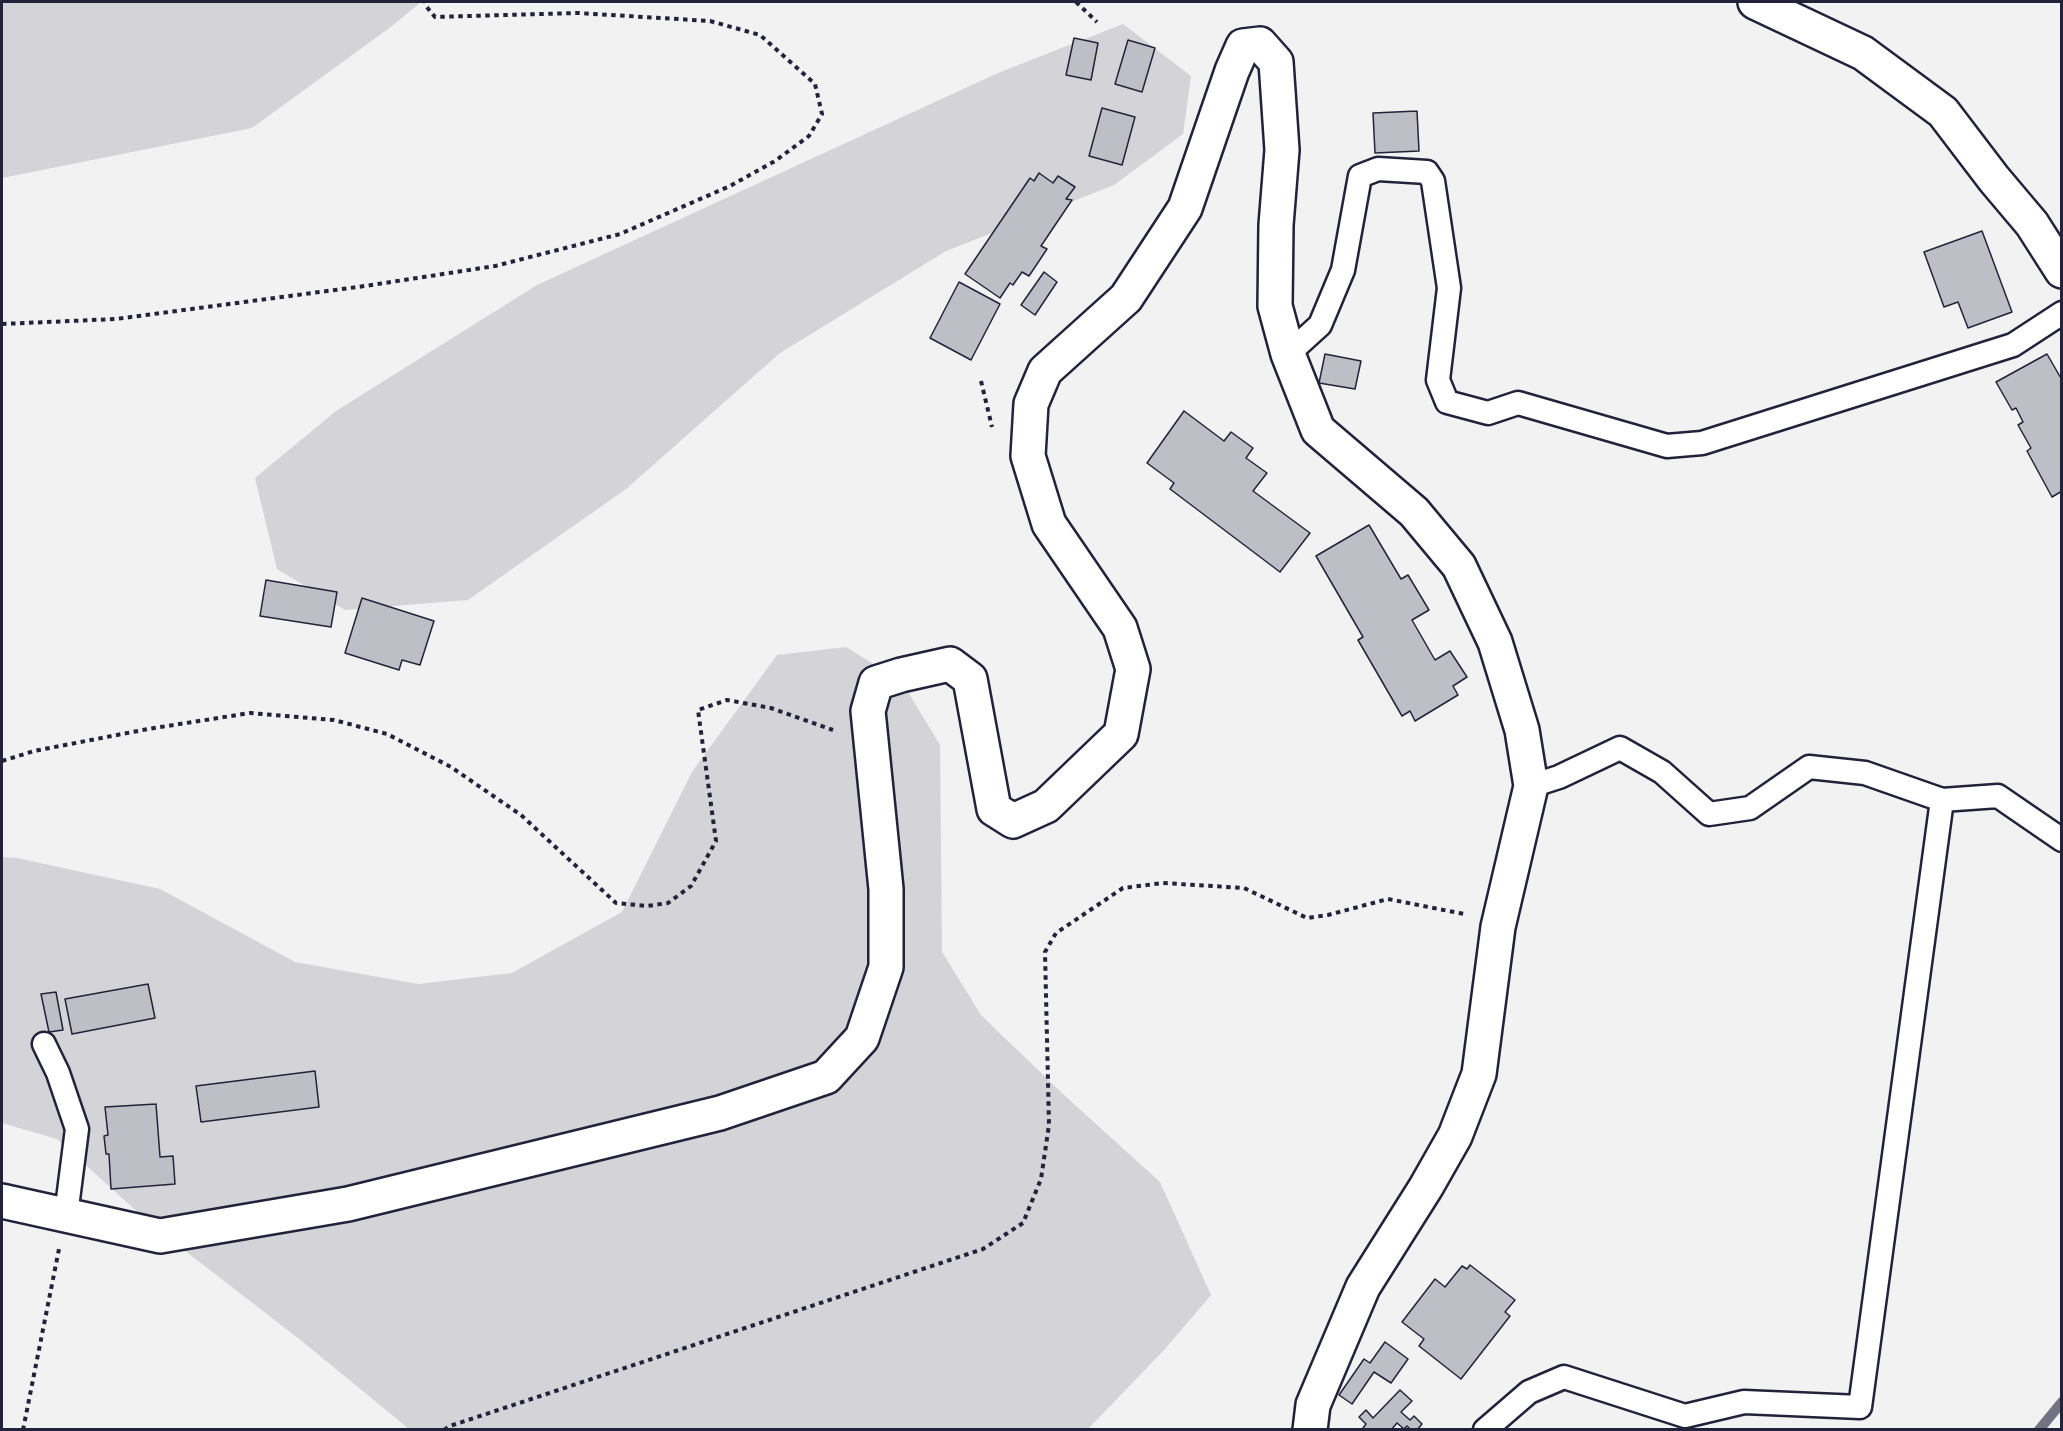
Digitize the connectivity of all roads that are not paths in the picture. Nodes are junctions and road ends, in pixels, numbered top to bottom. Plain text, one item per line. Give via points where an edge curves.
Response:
1 (1755, 2) edge
2 (2061, 271) edge
3 (2061, 313) edge
4 (1288, 354) junction
5 (1531, 786) junction
6 (1942, 801) junction
7 (2061, 840) edge
8 (44, 1044) dead end
9 (2, 1201) edge
10 (66, 1215) junction
11 (1310, 1430) edge
12 (1485, 1430) edge

1 - 2 street via 1863,53 1943,112 2032,224
3 - 4 lane via 2013,345 1702,443 1667,446 1518,403 1488,413 1448,402 1437,380 1449,288 1433,182 1427,172 1378,169 1360,176 1343,270 1320,325
4 - 5 street via 1318,430 1414,512 1459,566 1495,642 1521,730
4 - 10 street via 1275,306 1282,150 1276,62 1260,44 1244,46 1232,71 1185,208 1126,298 1045,371 1031,404 1028,456 1049,524 1120,628 1133,669 1121,734 1046,806 1014,821 994,809 970,679 950,664 876,683 868,711 886,889 886,967 862,1038 826,1077 720,1113 348,1204 160,1236
5 - 6 lane via 1620,748 1662,772 1709,814 1750,808 1809,767 1865,773
5 - 11 street via 1499,921 1479,1074 1455,1136 1363,1287 1313,1405
6 - 7 lane via 1998,796
6 - 12 lane via 1860,1407 1744,1402 1685,1416 1564,1377 1529,1392
8 - 10 lane via 77,1130
9 - 10 street

